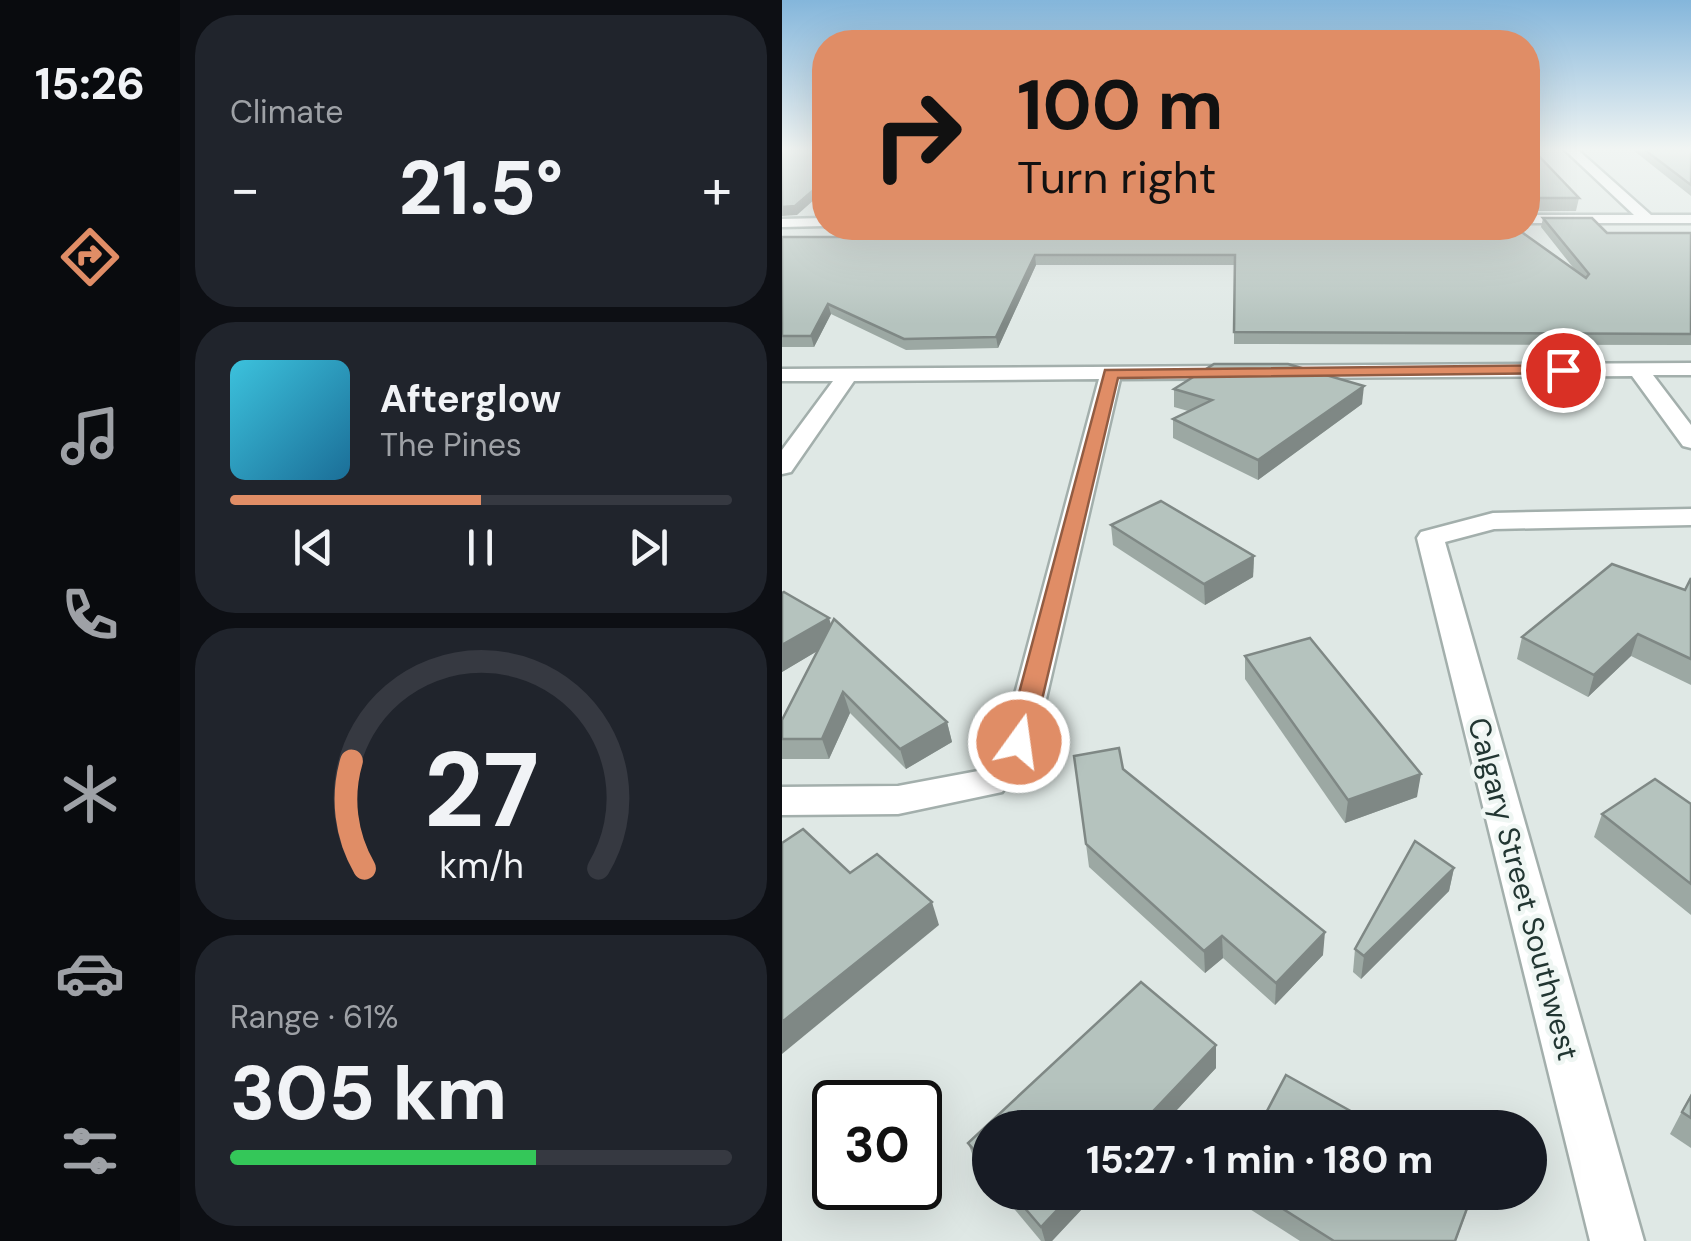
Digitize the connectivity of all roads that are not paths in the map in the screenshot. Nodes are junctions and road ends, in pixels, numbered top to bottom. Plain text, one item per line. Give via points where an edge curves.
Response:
1 (1635, 208) edge
2 (1646, 218) junction
3 (1690, 218) edge
4 (1540, 219) edge
5 (812, 222) edge
6 (782, 223) edge
7 (1638, 369) junction
8 (1690, 369) edge
9 (848, 374) junction
10 (1111, 374) junction
11 (782, 375) edge
12 (1690, 441) edge
13 (782, 467) edge
14 (1690, 517) edge
15 (782, 801) edge
16 (1617, 1241) edge

1 - 2 street
2 - 3 street
2 - 4 street
5 - 6 street
7 - 8 street
7 - 10 street
7 - 12 street
9 - 10 street
9 - 11 street
9 - 13 street
10 - 15 street via 1019,742 989,782 898,800
14 - 16 street, Calgary Street Southwest via 1492,521 1430,538

